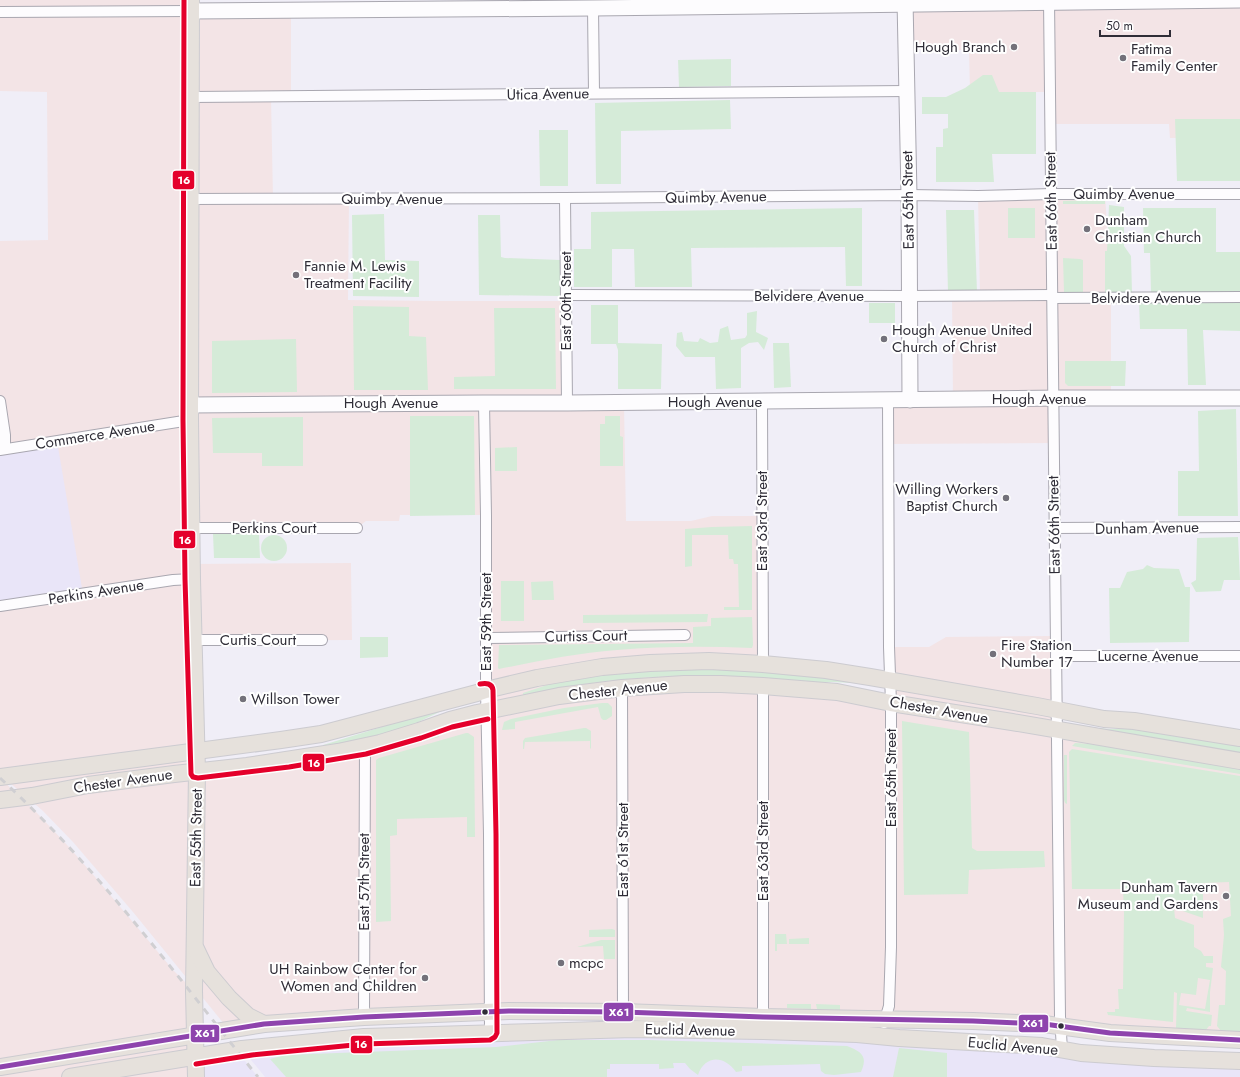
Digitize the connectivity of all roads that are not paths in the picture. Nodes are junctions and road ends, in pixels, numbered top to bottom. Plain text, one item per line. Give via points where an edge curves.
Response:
1 (1240, 0) edge
2 (1049, 1) edge
3 (905, 2) edge
4 (191, 5) edge
5 (593, 8) junction
6 (0, 12) edge
7 (906, 90) junction
8 (594, 94) junction
9 (190, 97) junction
10 (1051, 194) junction
11 (1240, 194) edge
12 (909, 195) junction
13 (565, 198) junction
14 (191, 199) junction
15 (566, 295) junction
16 (909, 296) junction
17 (1052, 296) junction
18 (1240, 297) edge
19 (1240, 398) edge
20 (1054, 399) junction
21 (0, 400) edge
22 (888, 400) junction
23 (910, 400) junction
24 (762, 402) junction
25 (484, 403) junction
26 (567, 403) junction
27 (190, 412) junction
28 (3, 450) edge
29 (1240, 527) edge
30 (191, 528) junction
31 (357, 528) dead end
32 (1054, 528) junction
33 (192, 579) junction
34 (0, 606) edge
35 (685, 635) dead end
36 (487, 638) junction
37 (194, 640) junction
38 (322, 640) dead end
39 (1056, 656) junction
40 (1240, 656) edge
41 (763, 664) junction
42 (890, 680) junction
43 (763, 686) junction
44 (622, 688) junction
45 (486, 690) junction
46 (891, 703) junction
47 (1056, 710) junction
48 (486, 712) junction
49 (1056, 730) junction
50 (1240, 738) edge
51 (365, 747) junction
52 (196, 751) junction
53 (1240, 761) edge
54 (197, 771) junction
55 (0, 777) edge
56 (0, 800) edge
57 (194, 944) junction
58 (490, 1012) junction
59 (623, 1012) junction
60 (364, 1016) junction
61 (763, 1016) junction
62 (886, 1019) junction
63 (264, 1024) junction
64 (1060, 1027) junction
65 (490, 1033) junction
66 (194, 1036) junction
67 (881, 1036) junction
68 (1240, 1040) edge
69 (1062, 1050) junction
70 (195, 1057) junction
71 (1240, 1061) edge
72 (0, 1067) edge
73 (70, 1077) edge
74 (196, 1077) edge

1 - 2 street
2 - 3 street
2 - 10 street, East 66th Street
3 - 5 street
3 - 7 street, East 65th Street
4 - 5 street
4 - 6 street
4 - 9 main road, East 55th Street
5 - 8 street
7 - 8 street, Utica Avenue
7 - 12 street, East 65th Street
8 - 9 street, Utica Avenue
9 - 14 main road, East 55th Street
10 - 11 street, Quimby Avenue
10 - 12 street, Quimby Avenue
10 - 17 street, East 66th Street
12 - 13 street, Quimby Avenue
12 - 16 street, East 65th Street
13 - 14 street, Quimby Avenue
13 - 15 street, East 60th Street
14 - 27 main road, East 55th Street
15 - 16 street, Belvidere Avenue
15 - 26 street, East 60th Street
16 - 17 street, Belvidere Avenue
16 - 23 street, East 65th Street
17 - 18 street, Belvidere Avenue
17 - 20 street, East 66th Street
19 - 20 street, Hough Avenue
20 - 23 street, Hough Avenue
20 - 32 street, East 66th Street
21 - 28 street via 5,436
22 - 23 street, Hough Avenue
22 - 24 street, Hough Avenue
22 - 42 street, East 65th Street
24 - 26 street, Hough Avenue
24 - 41 street, East 63rd Street
25 - 26 street, Hough Avenue
25 - 27 street, Hough Avenue
25 - 36 street, East 59th Street
27 - 28 street, Commerce Avenue
27 - 30 main road, East 55th Street
29 - 32 street, Dunham Avenue
30 - 31 street, Perkins Court
30 - 33 main road, East 55th Street
32 - 39 street, East 66th Street
33 - 34 street, Perkins Avenue
33 - 37 main road, East 55th Street
35 - 36 street, Curtiss Court
36 - 45 street, East 59th Street
37 - 38 street, Curtis Court
37 - 52 main road, East 55th Street
39 - 40 street, Lucerne Avenue
39 - 47 street, East 66th Street
41 - 42 main road, Chester Avenue
41 - 45 main road, Chester Avenue via 708,661 625,664 560,673
42 - 46 street, East 65th Street
42 - 47 main road, Chester Avenue
43 - 44 main road, Chester Avenue via 684,684
43 - 46 main road, Chester Avenue via 837,692
43 - 61 street, East 63rd Street
44 - 48 main road, Chester Avenue via 559,696
44 - 59 street, East 61st Street
45 - 48 street, East 59th Street
45 - 52 main road, Chester Avenue via 321,734
46 - 49 main road, Chester Avenue
46 - 62 street, East 65th Street via 890,955 889,1006
47 - 49 street, East 66th Street
47 - 50 main road, Chester Avenue
48 - 51 main road, Chester Avenue via 450,720
48 - 58 street, East 59th Street
49 - 53 main road, Chester Avenue
49 - 64 street, East 66th Street
51 - 54 main road, Chester Avenue
51 - 60 street, East 57th Street
52 - 54 main road, East 55th Street
52 - 55 main road, Chester Avenue
54 - 56 main road, Chester Avenue via 88,785
54 - 57 main road, East 55th Street
57 - 63 main road via 207,972 229,998 248,1016
57 - 66 main road, East 55th Street
58 - 59 main road, Euclid Avenue
58 - 60 main road, Euclid Avenue
58 - 65 street, East 59th Street
59 - 61 main road, Euclid Avenue
60 - 63 main road, Euclid Avenue
61 - 62 main road, Euclid Avenue
62 - 64 main road, Euclid Avenue via 1044,1024
62 - 67 street, East 65th Street
63 - 66 main road, Euclid Avenue
64 - 68 main road, Euclid Avenue via 1110,1033
64 - 69 street, East 66th Street
65 - 67 main road, Euclid Avenue via 676,1029
65 - 70 main road, Euclid Avenue via 364,1036 247,1048
66 - 70 main road, East 55th Street
66 - 72 main road, Euclid Avenue
67 - 69 main road, Euclid Avenue via 1027,1045
69 - 71 main road, Euclid Avenue via 1154,1058
70 - 73 main road, Euclid Avenue
70 - 74 main road, East 55th Street

